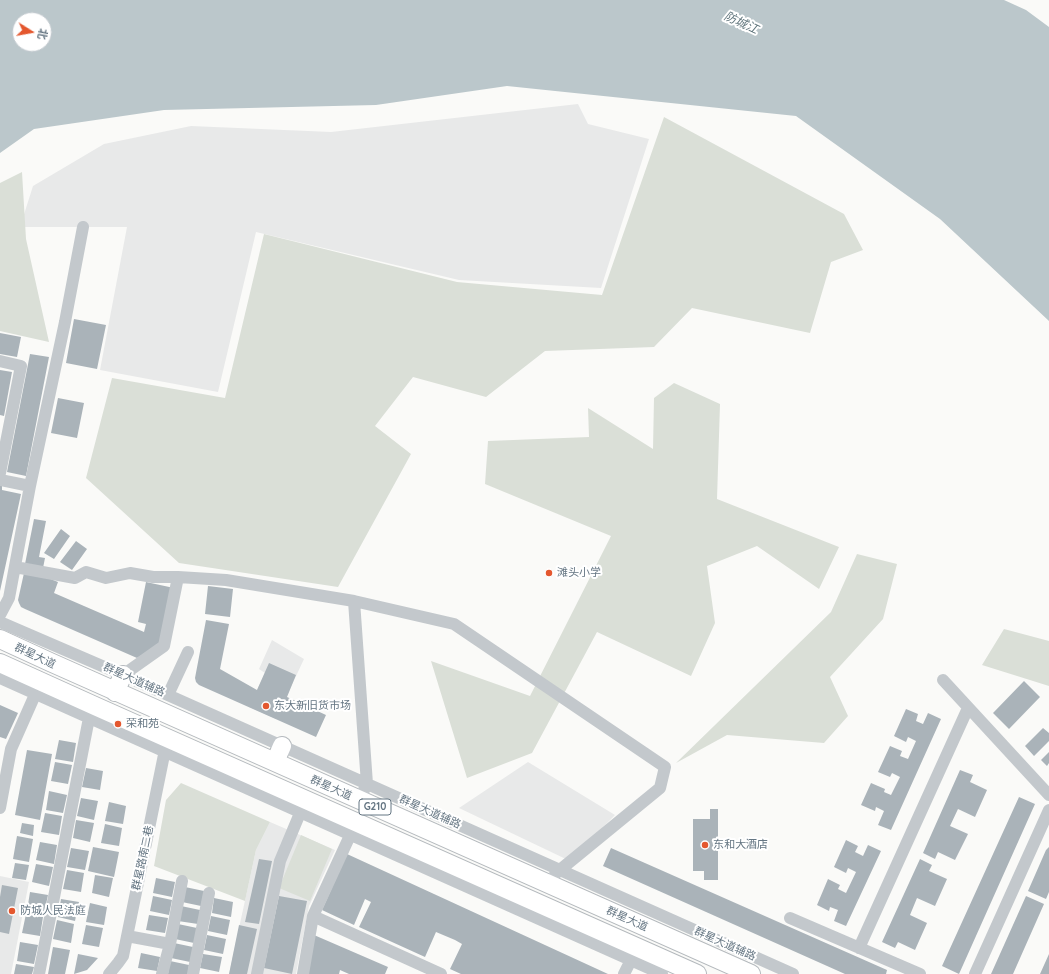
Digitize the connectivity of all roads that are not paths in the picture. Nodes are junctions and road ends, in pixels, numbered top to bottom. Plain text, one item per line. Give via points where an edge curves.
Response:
1 (83, 227) dead end
2 (0, 362) edge
3 (5, 422) edge
4 (0, 473) edge
5 (0, 480) edge
6 (30, 486) junction
7 (15, 567) junction
8 (178, 577) junction
9 (354, 601) junction
10 (0, 615) edge
11 (0, 622) edge
12 (0, 639) edge
13 (188, 652) dead end
14 (50, 662) junction
15 (0, 663) edge
16 (123, 675) junction
17 (0, 678) edge
18 (943, 680) dead end
19 (38, 688) junction
20 (115, 692) junction
21 (168, 695) junction
22 (968, 708) junction
23 (92, 712) junction
24 (166, 745) junction
25 (282, 746) junction
26 (275, 762) junction
27 (367, 784) junction
28 (1048, 791) edge
29 (360, 800) junction
30 (303, 806) junction
31 (0, 808) edge
32 (1049, 810) edge
33 (353, 828) junction
34 (559, 870) junction
35 (182, 881) dead end
36 (545, 882) junction
37 (209, 893) dead end
38 (313, 916) junction
39 (790, 918) dead end
40 (127, 936) junction
41 (170, 944) junction
42 (859, 948) junction
43 (634, 954) junction
44 (901, 970) edge
45 (39, 974) edge
46 (109, 974) edge
47 (162, 974) edge
48 (193, 974) edge
49 (257, 974) edge
50 (303, 974) edge
51 (441, 974) edge
52 (624, 974) edge
53 (662, 974) edge
54 (698, 974) edge
55 (751, 974) edge
56 (793, 974) edge
57 (920, 974) edge
58 (975, 974) edge

1 - 6 street
2 - 3 street via 20,366
3 - 4 street
5 - 6 street
6 - 7 street
7 - 8 street via 75,578 86,572 106,578 130,572
7 - 10 street via 9,598
8 - 9 street via 226,580
8 - 16 street via 164,646
9 - 27 street
9 - 34 street via 454,624 665,767 660,788
11 - 16 street, 群星大道辅路
12 - 14 highway, 群星大道 / G210
13 - 21 street
14 - 19 highway
14 - 20 highway, 群星大道 / G210
15 - 19 highway, 群星大道 / G210
16 - 20 highway
16 - 21 street, 群星大道辅路
17 - 19 street
18 - 22 street
19 - 23 highway, 群星大道 / G210
19 - 31 street via 11,749
20 - 26 highway, 群星大道 / G210
21 - 25 street, 群星大道辅路
22 - 28 street
22 - 42 street
23 - 24 highway, 群星大道 / G210
23 - 45 street
24 - 30 highway, 群星大道 / G210
24 - 40 street, 群星路南二巷
25 - 26 highway
25 - 27 street, 群星大道辅路
26 - 29 highway, 群星大道 / G210
27 - 29 street
27 - 34 street, 群星大道辅路
29 - 36 highway, 群星大道 / G210
30 - 33 highway, 群星大道 / G210
30 - 49 street via 280,861
32 - 58 street
33 - 38 street
33 - 43 highway, 群星大道 / G210
34 - 36 street
34 - 56 street, 群星大道辅路
35 - 41 street
36 - 55 highway, 群星大道 / G210
37 - 48 street
38 - 50 street
38 - 51 street
39 - 42 street
40 - 41 street
40 - 46 street, 群星路南二巷 via 123,956
41 - 47 street
42 - 44 street
43 - 52 street
43 - 53 street
43 - 54 highway, 群星大道 / G210
44 - 57 street

